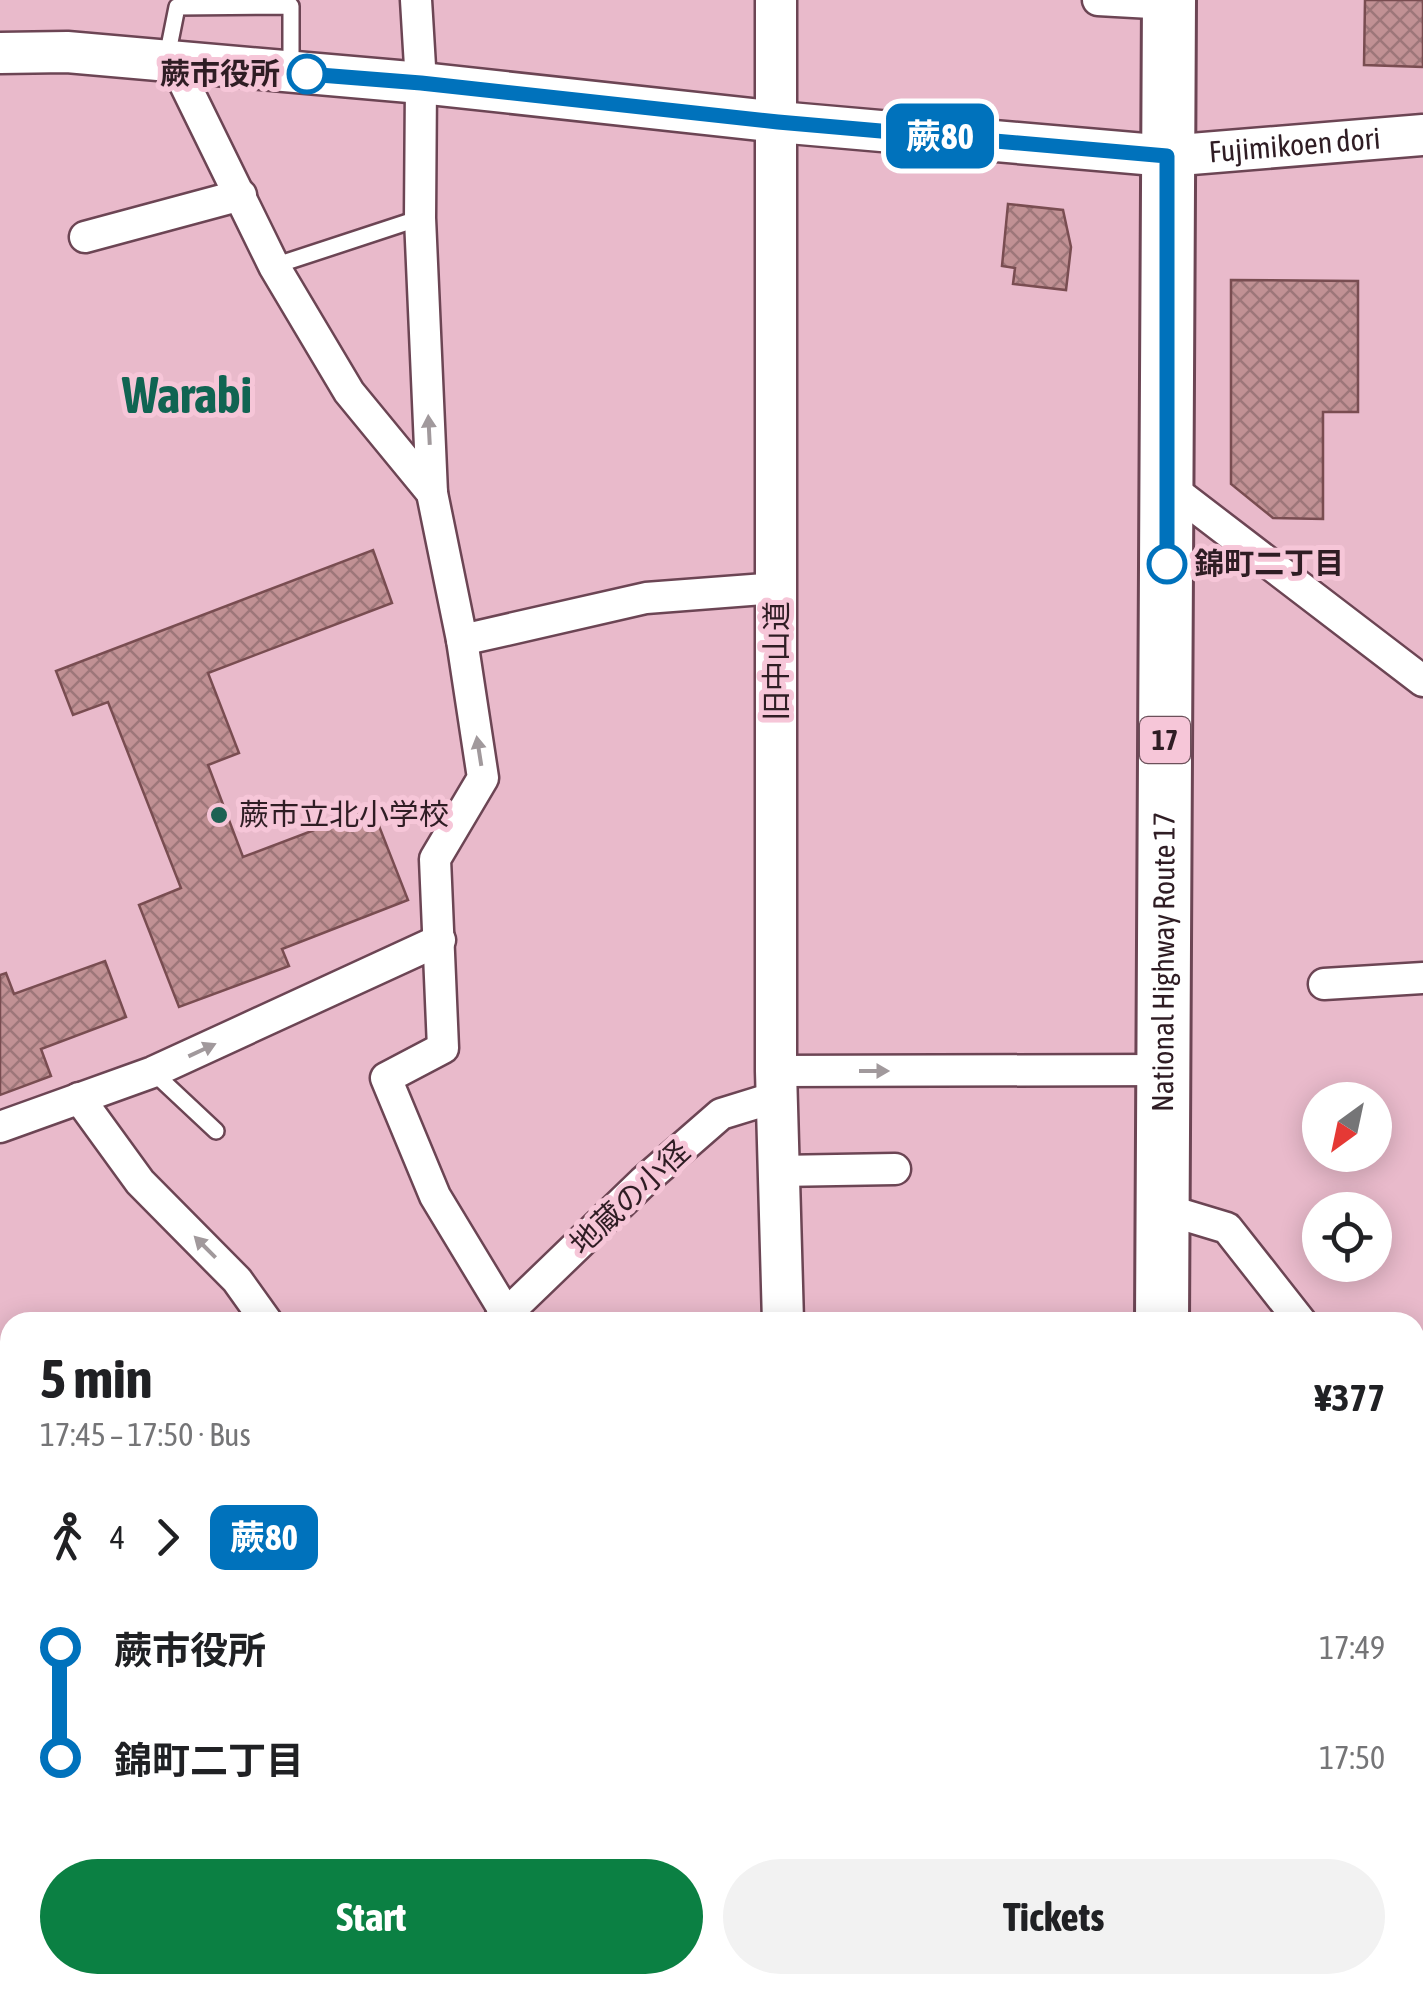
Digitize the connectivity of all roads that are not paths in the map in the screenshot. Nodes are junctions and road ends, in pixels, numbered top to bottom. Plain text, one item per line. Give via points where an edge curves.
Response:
1 (416, 0) edge
2 (776, 0) edge
3 (1098, 0) edge
4 (1168, 2) edge
5 (0, 53) edge
6 (170, 61) junction
7 (291, 72) junction
8 (421, 83) junction
9 (778, 122) junction
10 (1423, 135) edge
11 (1167, 156) junction
12 (241, 195) junction
13 (420, 218) junction
14 (85, 237) dead end
15 (274, 266) junction
16 (1168, 486) junction
17 (432, 494) junction
18 (777, 588) junction
19 (462, 640) junction
20 (1423, 681) edge
21 (440, 940) junction
22 (1423, 978) edge
23 (1324, 984) dead end
24 (1162, 1070) junction
25 (152, 1072) junction
26 (776, 1084) junction
27 (79, 1098) junction
28 (0, 1127) edge
29 (216, 1131) dead end
30 (895, 1169) dead end
31 (778, 1171) junction
32 (1164, 1209) junction
33 (259, 1312) edge
34 (498, 1312) edge
35 (509, 1312) edge
36 (784, 1312) edge
37 (1162, 1312) edge
38 (1293, 1312) edge

1 - 8 street
2 - 9 street, 旧中山道
3 - 4 street
4 - 11 highway, National Highway Route 17 / 17
5 - 6 street, Fujimikoen dori
6 - 7 street, Fujimikoen dori
6 - 7 lane via 177,7 291,6
6 - 12 street
7 - 8 street, Fujimikoen dori
8 - 9 street, Fujimikoen dori
8 - 13 street
9 - 11 street, Fujimikoen dori
9 - 18 street, 旧中山道
10 - 11 street, Fujimikoen dori
11 - 16 highway, National Highway Route 17 / 17
12 - 14 street
12 - 15 street
13 - 15 lane
17 -> 13 street
15 - 17 street via 349,392
16 - 20 street
16 - 24 highway, National Highway Route 17 / 17
17 - 19 street
18 - 19 street via 646,598
18 - 26 street, 旧中山道
21 -> 19 street via 435,858 483,778
25 -> 21 street
21 - 34 street via 443,1048 386,1078 435,1196
22 - 23 street
26 -> 24 street, 地蔵の小径
24 - 32 highway, National Highway Route 17 / 17
25 - 27 street
25 - 29 lane
26 - 31 street, 旧中山道
26 - 35 street, 地蔵の小径 via 721,1114
27 - 28 street
33 -> 27 street via 237,1280 140,1182
30 - 31 street
31 - 36 street, 旧中山道
32 - 37 highway, National Highway Route 17 / 17
32 - 38 street via 1227,1228

